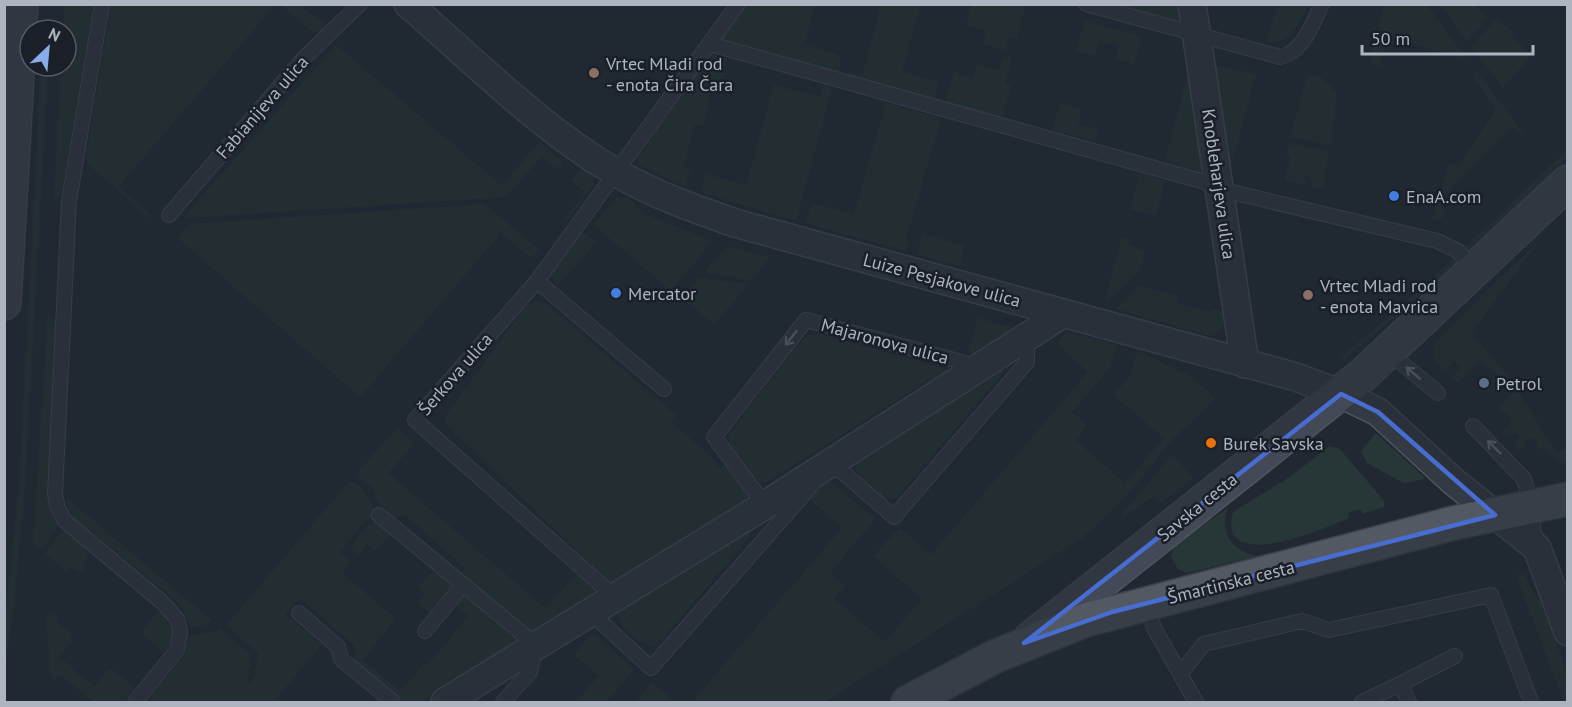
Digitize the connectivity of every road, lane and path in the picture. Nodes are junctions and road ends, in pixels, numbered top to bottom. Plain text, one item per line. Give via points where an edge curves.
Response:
1 (21, 4) edge
2 (102, 4) edge
3 (360, 4) edge
4 (408, 4) edge
5 (738, 4) edge
6 (1086, 4) edge
7 (1192, 4) edge
8 (1322, 4) edge
9 (1196, 36) junction
10 (710, 44) junction
11 (616, 173) junction
12 (1568, 182) edge
13 (1219, 187) junction
14 (169, 214) dead end
15 (1475, 271) junction
16 (537, 280) junction
17 (4, 303) edge
18 (1064, 313) junction
19 (1027, 337) junction
20 (1388, 352) junction
21 (1245, 364) junction
22 (982, 367) junction
23 (664, 389) dead end
24 (1438, 393) dead end
25 (1341, 394) junction
26 (1473, 426) dead end
27 (832, 463) junction
28 (1568, 499) edge
29 (765, 505) junction
30 (1530, 507) junction
31 (379, 515) dead end
32 (1495, 515) junction
33 (1537, 548) junction
34 (463, 585) junction
35 (615, 598) junction
36 (1146, 603) junction
37 (299, 613) dead end
38 (591, 613) junction
39 (425, 631) dead end
40 (1568, 632) edge
41 (1024, 644) junction
42 (536, 645) junction
43 (1455, 656) dead end
44 (1180, 674) junction
45 (1400, 684) junction
46 (135, 702) edge
47 (393, 702) edge
48 (445, 702) edge
49 (503, 702) edge
50 (908, 702) edge
51 (1196, 702) edge
52 (1362, 702) edge
53 (1409, 702) edge
54 (1531, 702) edge

1 - 17 street
2 - 46 lane via 69,201 56,494 65,521 177,619 177,650
3 - 14 lane, Fabianijeva ulica via 304,58
4 - 11 street, Luize Pesjakove ulica via 531,111
5 - 10 lane, Šerkova ulica
6 - 9 lane
7 - 9 street, Knobleharjeva ulica
8 - 9 lane via 1305,38 1284,56
9 - 13 street, Knobleharjeva ulica
10 - 11 lane, Šerkova ulica
10 - 13 lane
11 - 16 lane, Šerkova ulica
11 - 18 street, Luize Pesjakove ulica via 658,194 735,223
12 - 15 street, Savska cesta
13 - 15 lane via 1437,241 1458,251
13 - 21 street, Knobleharjeva ulica
15 - 20 street, Savska cesta
16 - 23 lane
16 - 35 lane, Šerkova ulica via 415,420
18 - 19 street, Majaronova ulica
18 - 21 street, Luize Pesjakove ulica
19 - 22 street, Majaronova ulica
19 - 27 lane via 1027,362 894,517
24 -> 20 lane
20 - 25 street, Savska cesta
21 - 25 street, Luize Pesjakove ulica
22 - 27 street, Majaronova ulica
22 -> 29 lane, Majaronova ulica via 806,320 714,437
25 - 32 street, Luize Pesjakove ulica via 1378,412
25 - 41 street, Savska cesta
30 -> 26 lane via 1524,479
27 - 29 street, Majaronova ulica
27 - 38 lane via 651,668
28 - 30 main road, Šmartinska cesta
29 - 35 street, Majaronova ulica
30 - 32 main road, Šmartinska cesta
30 - 33 lane
31 - 34 lane
32 - 33 street, Luize Pesjakove ulica
32 - 36 main road, Šmartinska cesta
33 - 40 street
34 - 39 lane
34 - 42 lane
35 - 38 street, Majaronova ulica
36 - 41 main road, Šmartinska cesta
36 - 44 lane via 1154,628
37 - 47 lane via 338,647 341,659
38 - 42 street, Majaronova ulica
41 - 50 main road, Šmartinska cesta
42 - 48 street, Majaronova ulica
42 - 49 lane via 530,672
43 - 45 lane
44 - 51 lane
44 - 54 lane via 1204,644 1302,621 1329,630 1491,595
45 - 52 lane
45 - 53 lane

